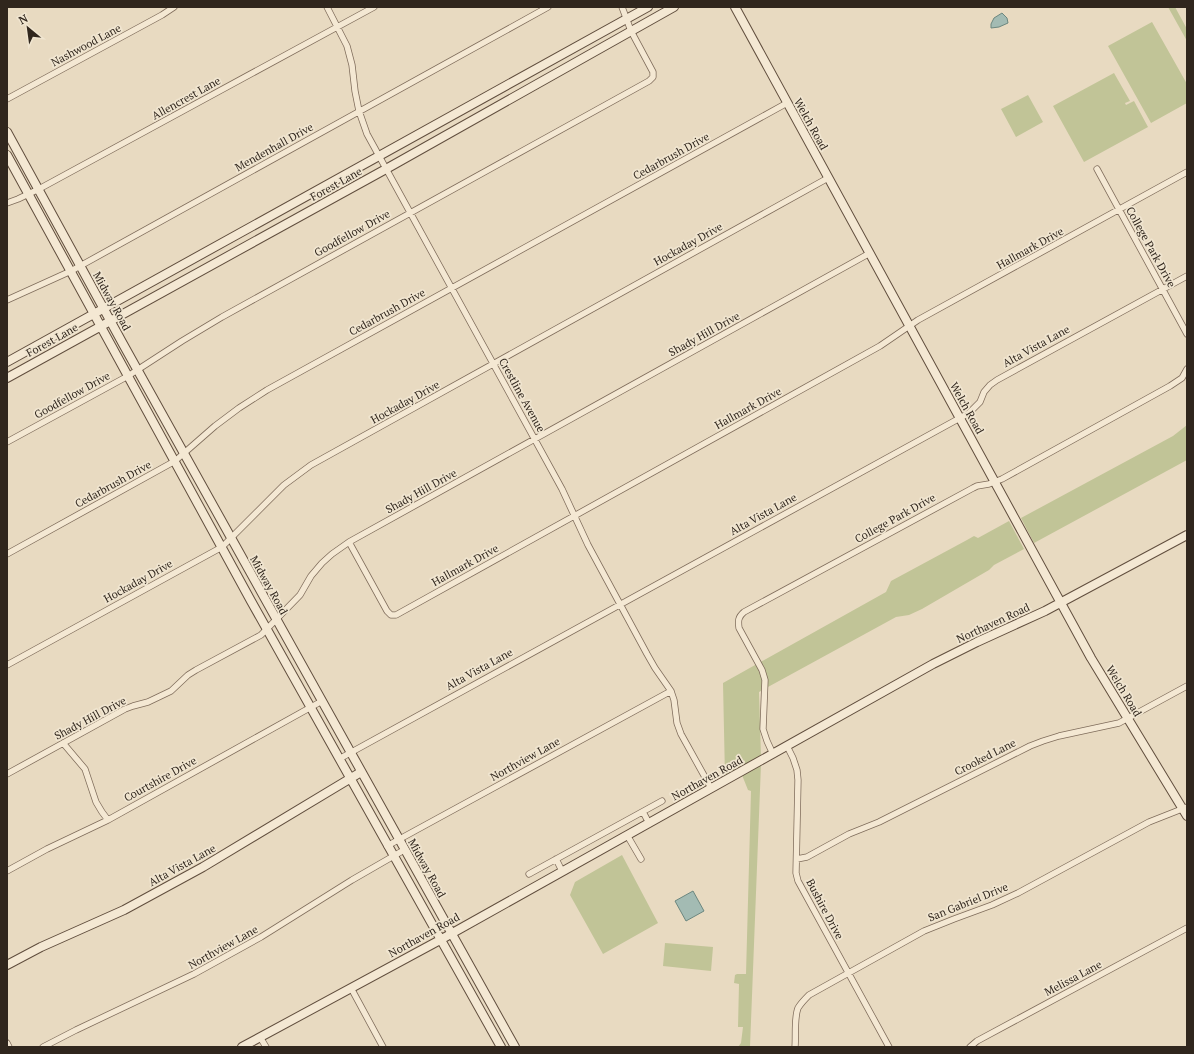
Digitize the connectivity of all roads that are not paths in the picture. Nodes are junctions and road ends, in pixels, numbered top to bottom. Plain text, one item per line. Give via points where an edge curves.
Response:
1 (174, 7) edge
2 (327, 7) edge
3 (374, 7) edge
4 (548, 7) edge
5 (622, 7) edge
6 (648, 7) edge
7 (674, 7) edge
8 (735, 7) edge
9 (626, 19) junction
10 (337, 27) junction
11 (631, 31) junction
12 (7, 99) edge
13 (787, 103) junction
14 (359, 112) junction
15 (7, 132) edge
16 (7, 155) edge
17 (379, 156) junction
18 (386, 169) junction
19 (1097, 169) dead end
20 (1187, 172) edge
21 (828, 178) junction
22 (38, 189) junction
23 (28, 194) junction
24 (7, 203) edge
25 (1119, 210) junction
26 (411, 212) junction
27 (870, 253) junction
28 (80, 266) junction
29 (71, 271) junction
30 (1187, 276) edge
31 (452, 288) junction
32 (1163, 289) junction
33 (7, 300) edge
34 (103, 308) junction
35 (94, 314) junction
36 (110, 321) junction
37 (101, 326) junction
38 (910, 326) junction
39 (1187, 334) edge
40 (7, 362) edge
41 (494, 364) junction
42 (1187, 369) edge
43 (137, 370) junction
44 (128, 376) junction
45 (7, 378) edge
46 (960, 418) junction
47 (535, 439) junction
48 (7, 442) edge
49 (184, 453) junction
50 (175, 461) junction
51 (995, 482) junction
52 (575, 516) junction
53 (1187, 535) edge
54 (230, 537) junction
55 (349, 542) junction
56 (222, 547) junction
57 (7, 554) edge
58 (1062, 602) junction
59 (620, 604) junction
60 (276, 619) junction
61 (267, 629) junction
62 (7, 665) edge
63 (1187, 686) edge
64 (671, 691) junction
65 (322, 702) junction
66 (310, 708) junction
67 (1128, 719) junction
68 (63, 743) junction
69 (786, 746) junction
70 (350, 753) junction
71 (773, 754) junction
72 (339, 759) junction
73 (361, 772) junction
74 (7, 774) edge
75 (350, 778) junction
76 (711, 788) junction
77 (662, 801) dead end
78 (1186, 811) edge
79 (643, 812) junction
80 (108, 820) junction
81 (649, 823) junction
82 (627, 835) junction
83 (398, 840) junction
84 (388, 846) junction
85 (404, 850) junction
86 (393, 856) junction
87 (797, 858) junction
88 (556, 859) junction
89 (641, 859) dead end
90 (7, 871) edge
91 (562, 871) junction
92 (529, 874) dead end
93 (1187, 928) edge
94 (451, 934) junction
95 (440, 940) junction
96 (7, 965) edge
97 (848, 973) junction
98 (351, 988) junction
99 (260, 1037) junction
100 (7, 1043) edge
101 (9, 1047) edge
102 (43, 1047) edge
103 (242, 1047) edge
104 (266, 1047) edge
105 (383, 1047) edge
106 (500, 1047) edge
107 (515, 1047) edge
108 (795, 1047) edge
109 (888, 1047) edge
110 (970, 1047) edge

1 - 12 street, Nashwood Lane
2 - 10 street, Crestline Avenue
3 - 10 street, Allencrest Lane
4 - 14 street, Mendenhall Drive
5 - 9 street
6 - 9 main road, Forest Lane
7 - 11 main road, Forest Lane
8 - 13 main road, Welch Road
9 - 11 street, Goodfellow Drive
9 - 17 main road, Forest Lane
10 - 14 street, Crestline Avenue via 347,46 352,65
10 - 22 street, Allencrest Lane
11 - 18 main road, Forest Lane
11 - 26 street, Goodfellow Drive via 653,72 653,77 649,81
13 - 21 main road, Welch Road
13 - 31 street, Cedarbrush Drive
14 - 17 street, Crestline Avenue
14 - 28 street, Mendenhall Drive
15 - 22 main road, Midway Road
16 - 23 main road, Midway Road
17 - 18 street, Crestline Avenue
17 - 34 main road, Forest Lane
18 - 26 street, Crestline Avenue
18 - 36 main road, Forest Lane
19 - 25 street, College Park Drive
20 - 25 street, Hallmark Drive
21 - 27 main road, Welch Road
21 - 41 street, Hockaday Drive
22 - 23 street, Allencrest Lane
22 - 28 main road, Midway Road
23 - 24 street, Allencrest Lane
23 - 29 main road, Midway Road
25 - 32 street, College Park Drive
25 - 38 street, Hallmark Drive
26 - 31 street, Crestline Avenue
26 - 43 street, Goodfellow Drive via 182,340
27 - 38 main road, Welch Road
27 - 47 street, Shady Hill Drive
28 - 29 street, Mendenhall Drive
28 - 34 main road, Midway Road
29 - 33 street, Mendenhall Drive
29 - 35 main road, Midway Road
30 - 32 street, Alta Vista Lane
31 - 41 street, Crestline Avenue
31 - 49 street, Cedarbrush Drive via 267,390 239,408
32 - 39 street, College Park Drive
32 - 46 street, Alta Vista Lane via 997,380 984,392 975,408
34 - 35 main road, Forest Lane
34 - 36 main road, Midway Road
35 - 37 main road, Midway Road
35 - 40 main road, Forest Lane
36 - 37 main road, Forest Lane
36 - 43 main road, Midway Road
37 - 44 main road, Midway Road
37 - 45 main road, Forest Lane
38 - 46 main road, Welch Road
38 - 52 street, Hallmark Drive via 880,346
41 - 47 street, Crestline Avenue
41 - 54 street, Hockaday Drive via 312,465 284,485
42 - 51 street, College Park Drive via 1182,378 1170,386
43 - 44 street, Goodfellow Drive
43 - 49 main road, Midway Road
44 - 48 street, Goodfellow Drive
44 - 50 main road, Midway Road
46 - 51 main road, Welch Road
46 - 59 street, Alta Vista Lane
47 - 52 street, Crestline Avenue
47 - 55 street, Shady Hill Drive
49 - 50 street, Cedarbrush Drive
49 - 54 main road, Midway Road
50 - 56 main road, Midway Road
50 - 57 street, Cedarbrush Drive
51 - 58 main road, Welch Road
51 - 71 street, College Park Drive via 973,488 740,616 739,628 765,680 764,729
52 - 55 street, Hallmark Drive via 396,615 391,615 387,611
52 - 59 street, Crestline Avenue
53 - 58 main road, Northaven Road
54 - 56 street, Hockaday Drive
54 - 60 main road, Midway Road
55 - 60 street, Shady Hill Drive via 322,563 300,595
56 - 61 main road, Midway Road
56 - 62 street, Hockaday Drive
58 - 67 main road, Welch Road via 1100,674
58 - 69 main road, Northaven Road via 933,664
59 - 64 street, Crestline Avenue via 655,668
59 - 70 street, Alta Vista Lane
60 - 61 street, Shady Hill Drive
60 - 65 main road, Midway Road
61 - 66 main road, Midway Road
61 - 68 street, Shady Hill Drive via 261,635 188,675 170,691 148,702 125,709
63 - 67 street, Crooked Lane
64 - 76 street, Crestline Avenue via 676,723
64 - 83 street, Northview Lane
65 - 66 street, Courtshire Drive
65 - 70 main road, Midway Road
66 - 72 main road, Midway Road
66 - 80 street, Courtshire Drive
67 - 78 main road, Welch Road
67 - 87 street, Crooked Lane via 1030,746 807,857
68 - 74 street, Shady Hill Drive
68 - 80 street via 85,769 96,802
69 - 71 main road, Northaven Road
69 - 87 street, Bushire Drive via 797,770
70 - 72 street, Alta Vista Lane
70 - 73 main road, Midway Road
71 - 76 main road, Northaven Road
72 - 75 main road, Midway Road
73 - 75 main road, Alta Vista Lane
73 - 83 main road, Midway Road
75 - 84 main road, Midway Road
75 - 96 main road, Alta Vista Lane via 203,867 124,910
76 - 81 main road, Northaven Road
77 - 79 street
78 - 97 street, San Gabriel Drive via 1149,822 1018,892 992,905 924,931
79 - 81 street
79 - 88 street
80 - 90 street, Courtshire Drive
81 - 82 main road, Northaven Road
82 - 89 street
82 - 91 main road, Northaven Road
83 - 84 street, Northview Lane
83 - 85 main road, Midway Road
84 - 86 main road, Midway Road
85 - 86 street, Northview Lane
85 - 94 main road, Midway Road
86 - 95 main road, Midway Road
86 - 102 street, Northview Lane via 261,937 194,974
87 - 97 street, Bushire Drive via 798,881
88 - 91 street
88 - 92 street
91 - 94 main road, Northaven Road
93 - 110 street, Melissa Lane
94 - 95 main road, Northaven Road
94 - 107 main road, Midway Road
95 - 98 main road, Northaven Road
95 - 106 main road, Midway Road
97 - 108 street, San Gabriel Drive via 809,995 802,1003 796,1016
97 - 109 street, Bushire Drive
98 - 99 main road, Northaven Road
98 - 105 street
99 - 103 main road, Northaven Road
99 - 104 street
100 - 101 street

